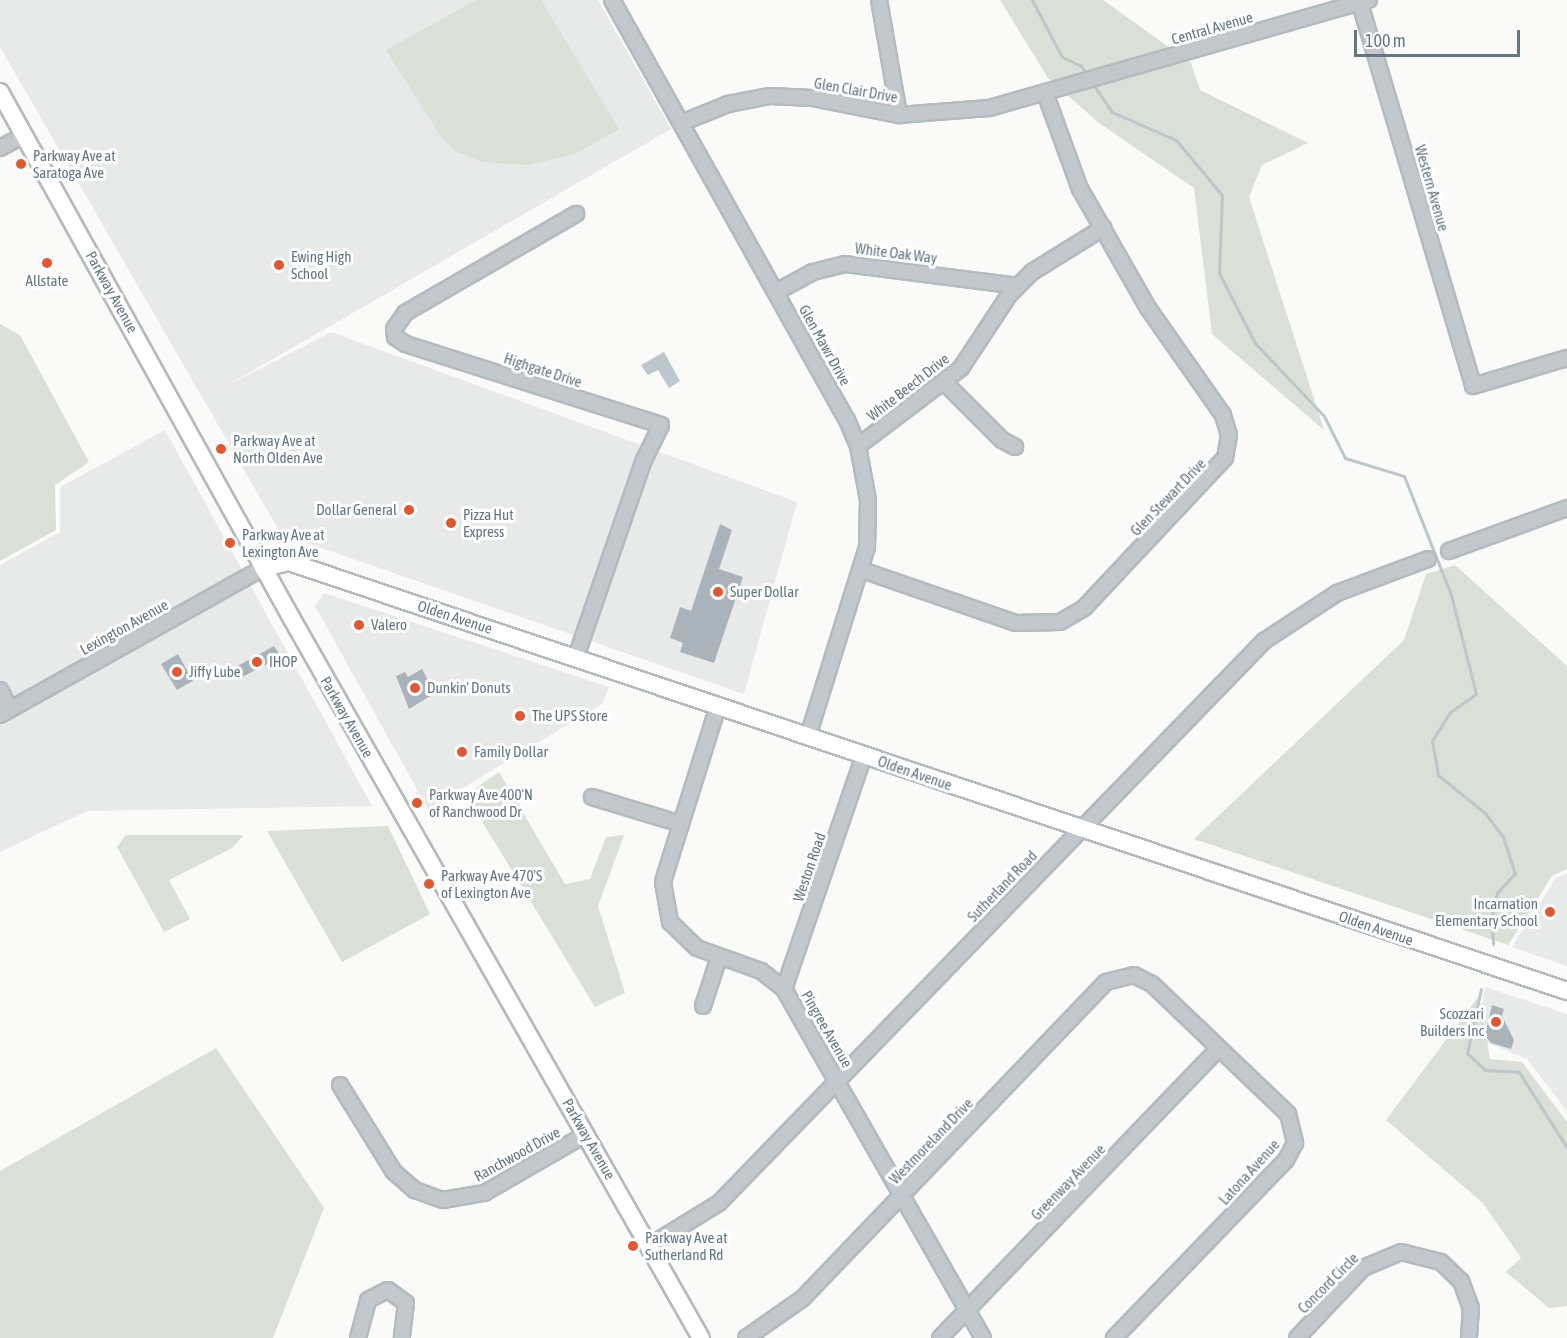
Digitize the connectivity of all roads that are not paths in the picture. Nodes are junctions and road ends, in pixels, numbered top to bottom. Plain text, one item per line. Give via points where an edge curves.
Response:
1 (612, 0) edge
2 (879, 0) edge
3 (1363, 1) edge
4 (1092, 80) joint
5 (0, 92) edge
6 (1045, 93) junction
7 (899, 115) junction
8 (681, 123) junction
9 (24, 135) junction
10 (0, 148) edge
11 (576, 214) dead end
12 (1103, 228) junction
13 (1018, 286) junction
14 (776, 292) junction
15 (1567, 358) edge
16 (945, 383) junction
17 (858, 446) junction
18 (1015, 447) dead end
19 (1567, 507) edge
20 (1449, 551) dead end
21 (1428, 559) dead end
22 (263, 568) junction
23 (862, 570) junction
24 (576, 657) junction
25 (0, 690) edge
26 (718, 706) junction
27 (5, 712) edge
28 (808, 737) junction
29 (864, 756) junction
30 (592, 797) dead end
31 (681, 825) junction
32 (1081, 828) junction
33 (719, 957) junction
34 (1140, 977) joint
35 (784, 989) junction
36 (1567, 991) edge
37 (703, 1006) dead end
38 (1219, 1048) junction
39 (837, 1079) junction
40 (340, 1085) dead end
41 (586, 1134) junction
42 (902, 1195) junction
43 (649, 1246) junction
44 (967, 1310) junction
45 (358, 1338) edge
46 (402, 1338) edge
47 (701, 1338) edge
48 (746, 1338) edge
49 (940, 1338) edge
50 (983, 1338) edge
51 (1114, 1338) edge
52 (1297, 1338) edge
53 (1469, 1338) edge

1 - 8 street, Glen Mawr Drive
2 - 7 street
3 - 4 street, Central Avenue
3 - 15 street, Western Avenue via 1473,386
4 - 6 street, Glen Clair Drive
5 - 9 main road, Parkway Avenue
6 - 7 street, Glen Clair Drive via 956,114
6 - 12 street, Glen Stewart Drive via 1070,167
7 - 8 street, Glen Clair Drive via 812,98 770,96 728,104
8 - 14 street, Glen Mawr Drive
9 - 10 street
9 - 22 main road, Parkway Avenue
11 - 24 street, Highgate Drive via 405,313 394,329 395,337 406,344 661,425 644,460
12 - 13 street, White Beech Drive via 1051,258
12 - 23 street, Glen Stewart Drive via 1167,337 1223,415 1229,446 1220,467 1084,608 1060,622 1016,623
13 - 14 street, White Oak Way via 845,264 813,272
13 - 16 street, White Beech Drive via 974,352
14 - 17 street, Glen Mawr Drive
16 - 17 street, White Beech Drive
16 - 18 street via 1002,440
17 - 23 street, Glen Mawr Drive via 868,500
19 - 20 street
21 - 32 street, Sutherland Road via 1310,608 1264,641
22 - 24 main road, Olden Avenue via 289,562
22 - 27 street, Lexington Avenue
22 - 41 main road, Parkway Avenue
23 - 28 street, Glen Mawr Drive
24 - 26 main road, Olden Avenue
25 - 27 street
26 - 28 main road, Olden Avenue
26 - 31 street, Pingree Avenue
28 - 29 main road, Olden Avenue
29 - 32 main road, Olden Avenue
29 - 35 street, Weston Road
30 - 31 street
31 - 33 street, Pingree Avenue via 663,882 665,910 686,941
32 - 36 main road, Olden Avenue
32 - 39 street, Sutherland Road
33 - 35 street, Pingree Avenue via 760,971
33 - 37 street
34 - 38 street, Latona Avenue
34 - 42 street, Westmoreland Drive via 1124,975 1106,982
35 - 39 street, Pingree Avenue
38 - 44 street, Greenway Avenue
38 - 51 street, Latona Avenue via 1288,1114 1295,1143 1286,1160
39 - 42 street, Pingree Avenue
39 - 43 street, Sutherland Road via 718,1203
40 - 41 street, Ranchwood Drive via 394,1172 415,1190 443,1200 483,1193
41 - 43 main road, Parkway Avenue
42 - 44 street, Pingree Avenue
42 - 48 street, Westmoreland Drive via 802,1299
43 - 47 main road, Parkway Avenue
44 - 49 street, Greenway Avenue
44 - 50 street, Pingree Avenue
45 - 46 street via 368,1300 388,1290 406,1303
52 - 53 street, Concord Circle via 1363,1268 1401,1252 1441,1262 1461,1281 1471,1308

